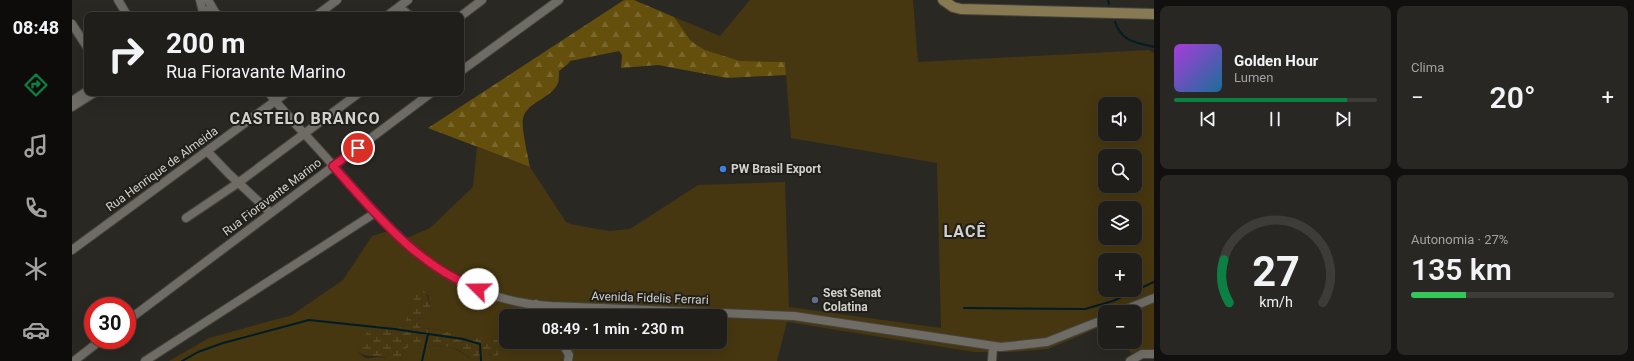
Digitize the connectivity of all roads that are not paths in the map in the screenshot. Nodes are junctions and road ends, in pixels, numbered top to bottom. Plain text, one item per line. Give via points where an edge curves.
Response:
1 (118, 0) edge
2 (200, 0) edge
3 (208, 0) edge
4 (337, 0) edge
5 (408, 0) edge
6 (482, 0) edge
7 (559, 0) edge
8 (943, 0) edge
9 (399, 7) junction
10 (126, 12) edge
11 (202, 12) edge
12 (215, 12) edge
13 (321, 12) edge
14 (392, 12) edge
15 (405, 12) edge
16 (464, 14) edge
17 (1154, 14) edge
18 (72, 24) edge
19 (84, 42) edge
20 (464, 65) edge
21 (84, 93) edge
22 (89, 96) edge
23 (271, 96) edge
24 (282, 96) edge
25 (355, 96) edge
26 (427, 96) edge
27 (72, 101) edge
28 (275, 101) junction
29 (72, 107) edge
30 (304, 134) junction
31 (207, 151) junction
32 (333, 166) junction
33 (238, 183) junction
34 (271, 212) junction
35 (375, 213) junction
36 (186, 218) dead end
37 (72, 250) edge
38 (1154, 298) edge
39 (536, 304) junction
40 (1136, 305) edge
41 (539, 309) edge
42 (136, 314) edge
43 (1098, 322) edge
44 (993, 347) junction
45 (90, 349) edge
46 (566, 349) edge
47 (1154, 354) edge
48 (74, 361) edge
49 (145, 361) edge
50 (568, 361) edge
51 (992, 361) edge
52 (1130, 361) edge

1 - 10 street
2 - 11 street
3 - 12 street
4 - 13 street
5 - 9 street
6 - 16 street
7 - 20 street
8 - 17 main road via 961,9
9 - 14 street
9 - 15 street
18 - 19 street
21 - 27 street
22 - 29 street
23 - 28 street, Avenida Fidelis Ferrari
24 - 28 street, Rua Henrique de Almeida
25 - 30 street
26 - 32 street, Rua Fioravante Marino
28 - 30 street, Avenida Fidelis Ferrari
28 - 31 street, Rua Henrique de Almeida
30 - 32 street, Avenida Fidelis Ferrari
30 - 33 street
31 - 33 street
31 - 37 street, Rua Henrique de Almeida
32 - 34 street, Rua Fioravante Marino
32 - 35 street, Avenida Fidelis Ferrari
33 - 34 street
33 - 36 street
34 - 42 street, Rua Fioravante Marino
35 - 39 street, Avenida Fidelis Ferrari via 417,253 452,278 491,294
35 - 49 street
38 - 40 street
39 - 41 street
39 - 44 street, Avenida Fidelis Ferrari via 794,316
43 - 44 street, Avenida Fidelis Ferrari via 1047,342
44 - 51 street
45 - 48 street
46 - 50 street via 569,355
47 - 52 street via 1142,354

